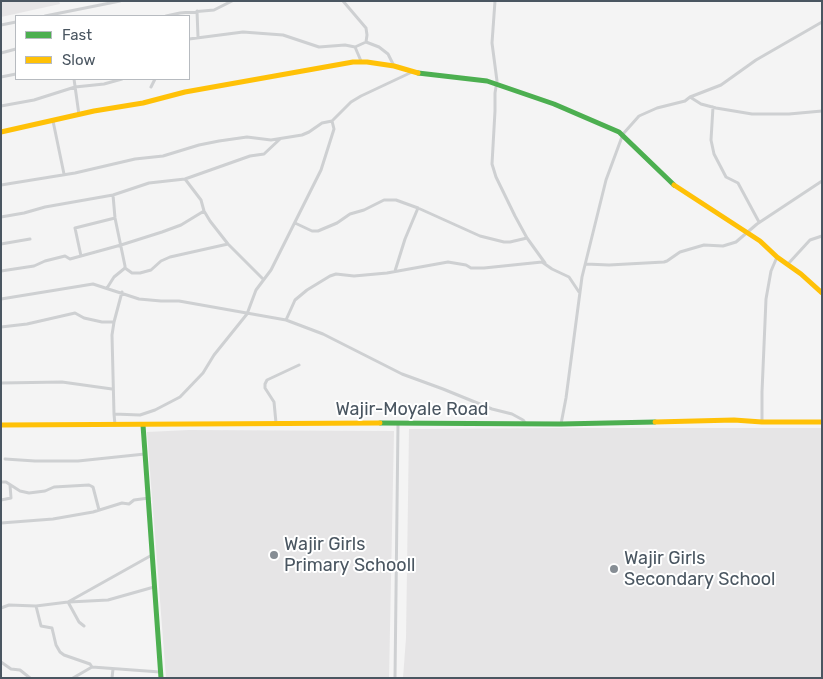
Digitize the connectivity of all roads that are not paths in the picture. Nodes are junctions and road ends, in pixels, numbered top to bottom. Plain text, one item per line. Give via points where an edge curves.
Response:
1 (120, 1) edge
2 (232, 1) edge
3 (344, 1) edge
4 (495, 1) edge
5 (197, 11) junction
6 (50, 15) edge
7 (172, 15) edge
8 (15, 22) edge
9 (822, 22) edge
10 (1, 25) edge
11 (198, 37) junction
12 (190, 39) edge
13 (366, 42) junction
14 (355, 47) junction
15 (15, 49) edge
16 (1, 53) edge
17 (360, 61) junction
18 (394, 66) junction
19 (412, 72) junction
20 (15, 74) edge
21 (1, 77) edge
22 (74, 80) edge
23 (118, 80) edge
24 (154, 80) edge
25 (496, 85) junction
26 (151, 87) dead end
27 (75, 88) junction
28 (690, 97) junction
29 (1, 106) edge
30 (713, 107) junction
31 (822, 111) edge
32 (79, 115) junction
33 (52, 121) junction
34 (332, 122) junction
35 (1, 132) edge
36 (623, 134) junction
37 (280, 139) junction
38 (64, 174) junction
39 (184, 178) junction
40 (822, 181) edge
41 (1, 185) edge
42 (113, 195) junction
43 (418, 208) junction
44 (204, 210) junction
45 (1, 217) edge
46 (115, 218) junction
47 (760, 222) junction
48 (295, 223) junction
49 (748, 233) junction
50 (822, 236) edge
51 (527, 238) junction
52 (30, 239) dead end
53 (1, 244) edge
54 (228, 244) junction
55 (121, 245) junction
56 (81, 256) junction
57 (777, 257) junction
58 (545, 263) junction
59 (586, 264) junction
60 (788, 264) junction
61 (125, 268) junction
62 (1, 271) edge
63 (395, 271) junction
64 (263, 279) junction
65 (107, 288) junction
66 (122, 292) junction
67 (579, 292) junction
68 (822, 293) edge
69 (1, 299) edge
70 (247, 314) junction
71 (286, 320) junction
72 (114, 322) junction
73 (1, 327) edge
74 (299, 365) dead end
75 (1, 383) edge
76 (112, 389) junction
77 (114, 414) junction
78 (762, 422) junction
79 (822, 422) edge
80 (276, 423) junction
81 (398, 424) junction
82 (526, 424) junction
83 (561, 424) junction
84 (1, 425) edge
85 (115, 425) junction
86 (143, 425) junction
87 (145, 454) junction
88 (5, 459) dead end
89 (1, 482) edge
90 (10, 485) junction
91 (149, 498) junction
92 (1, 500) edge
93 (99, 510) junction
94 (1, 523) edge
95 (152, 555) junction
96 (154, 587) junction
97 (68, 602) junction
98 (36, 606) junction
99 (1, 608) edge
100 (84, 626) dead end
101 (1, 662) edge
102 (92, 667) junction
103 (113, 669) junction
104 (161, 675) edge
105 (30, 678) edge
106 (73, 678) edge
107 (112, 678) edge
108 (395, 678) edge

1 - 6 street
2 - 5 street via 214,10
3 - 13 street via 366,28
4 - 25 street via 492,36
5 - 7 street
5 - 11 street
8 - 10 street
9 - 28 street via 756,60 721,85
11 - 12 street
11 - 14 street via 261,32 283,35 319,47
13 - 14 street
13 - 18 street via 388,54
14 - 17 street
15 - 16 street
17 - 18 street
17 - 32 street via 185,92
18 - 19 street
19 - 25 street
19 - 34 street via 351,102
20 - 21 street
22 - 27 street
23 - 27 street
24 - 26 street
25 - 36 street via 554,104
25 - 51 street via 492,164
27 - 29 street
27 - 32 street
28 - 30 street
28 - 36 street via 639,116
30 - 31 street via 752,114
30 - 47 street via 711,140 714,154 726,176 738,183
32 - 33 street
33 - 35 street
33 - 38 street
34 - 37 street
34 - 48 street via 334,129 321,170
36 - 49 street via 676,187
36 - 59 street via 606,180
37 - 38 street via 247,137 219,141 163,156
37 - 39 street via 264,154
38 - 41 street
39 - 42 street via 149,183
39 - 44 street via 201,200
40 - 47 street
42 - 45 street
42 - 46 street
43 - 48 street via 396,200 384,200 322,230 312,231
43 - 51 street via 480,236 504,242
43 - 63 street
44 - 54 street
44 - 55 street via 174,227
46 - 55 street
46 - 56 street via 75,228
47 - 49 street
48 - 64 street
49 - 57 street
49 - 59 street via 736,242 723,246 704,245 680,252 667,261
50 - 60 street via 810,240
51 - 58 street
52 - 53 street
54 - 61 street via 170,257 140,274
54 - 64 street
55 - 56 street
55 - 61 street
56 - 62 street via 70,259 65,256 34,266
57 - 60 street
57 - 78 street via 766,299
58 - 63 street via 471,268 448,262
58 - 67 street via 569,277
59 - 67 street
60 - 68 street
61 - 65 street
63 - 71 street via 330,276 295,300
64 - 70 street
65 - 66 street
65 - 69 street via 93,284
66 - 70 street via 139,298 179,301
66 - 72 street
67 - 83 street
70 - 71 street
70 - 77 street via 203,373 180,396 140,415
71 - 82 street via 324,334 402,374 512,414
72 - 73 street via 84,318 75,313
72 - 76 street
74 - 80 street via 267,380 265,384 274,402
75 - 76 street via 62,382
76 - 77 street
77 - 85 street
78 - 79 street, Wajir-Moyale Road
78 - 83 street, Wajir-Moyale Road
80 - 81 street, Wajir-Moyale Road
80 - 86 street, Wajir-Moyale Road
81 - 82 street, Wajir-Moyale Road
81 - 108 street
82 - 83 street, Wajir-Moyale Road
84 - 85 street, Wajir-Moyale Road
85 - 86 street, Wajir-Moyale Road
86 - 87 street
87 - 88 street via 78,460
87 - 91 street
89 - 90 street
90 - 92 street via 11,498
90 - 93 street via 29,493 54,487 89,485 93,487
91 - 93 street
91 - 95 street
93 - 94 street via 53,519
95 - 96 street
95 - 97 street
96 - 97 street via 108,600
96 - 104 street
97 - 98 street
97 - 100 street
98 - 99 street via 9,605
98 - 102 street via 41,626 52,628 60,652
101 - 105 street
102 - 103 street
102 - 106 street
103 - 104 street
103 - 107 street

